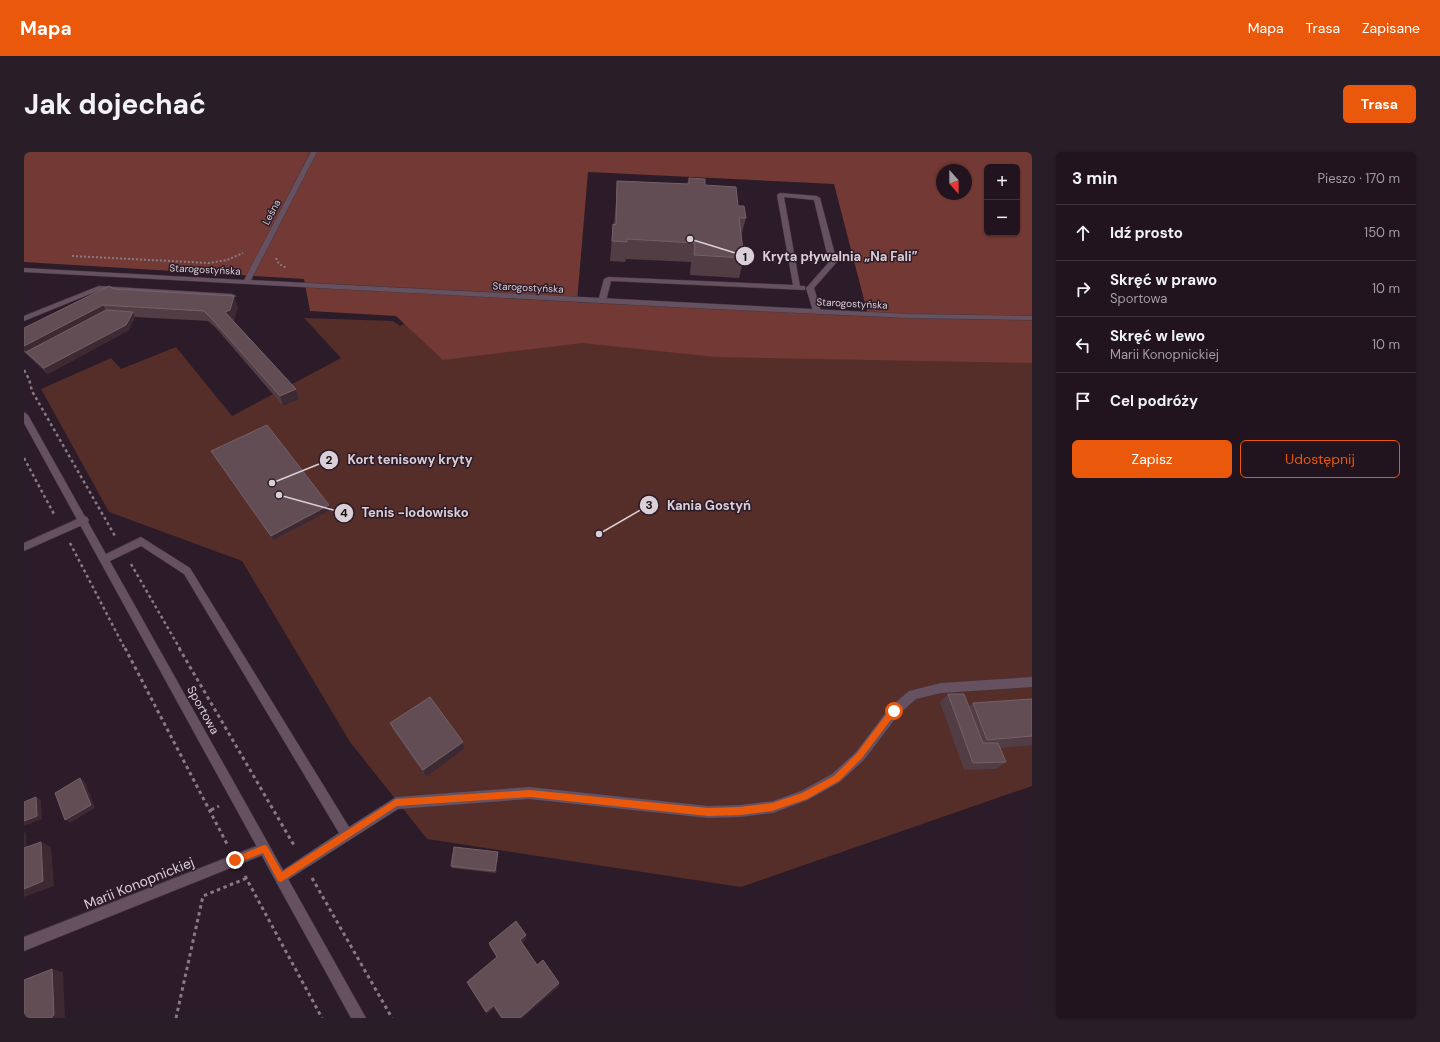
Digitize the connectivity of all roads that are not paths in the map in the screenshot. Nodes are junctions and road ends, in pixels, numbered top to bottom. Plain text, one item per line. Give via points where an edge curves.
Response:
1 (314, 152) edge
2 (24, 270) edge
3 (246, 282) junction
4 (797, 287) junction
5 (810, 288) junction
6 (232, 296) edge
7 (602, 301) junction
8 (817, 311) junction
9 (1032, 318) edge
10 (24, 319) edge
11 (24, 415) edge
12 (84, 520) junction
13 (24, 547) edge
14 (105, 559) junction
15 (1032, 682) edge
16 (347, 834) junction
17 (264, 849) junction
18 (281, 878) junction
19 (24, 944) edge
20 (360, 1018) edge

1 - 3 street, Leśna
2 - 3 street, Starogostyńska
3 - 7 street, Starogostyńska
4 - 5 street
4 - 5 street via 780,195 817,198 833,262
4 - 7 street via 608,279
5 - 8 street
6 - 10 street via 99,288
7 - 8 street, Starogostyńska
8 - 9 street, Starogostyńska via 909,316
11 - 12 street, Sportowa
12 - 13 street
12 - 14 street, Sportowa
14 - 16 street via 141,541 187,571
14 - 17 street, Sportowa
15 - 16 street via 941,688 913,694 894,711 860,756 836,778 804,796 772,807 708,812 530,793 396,803
16 - 18 street
17 - 18 street, Sportowa
17 - 19 street, Marii Konopnickiej
18 - 20 street, Sportowa

